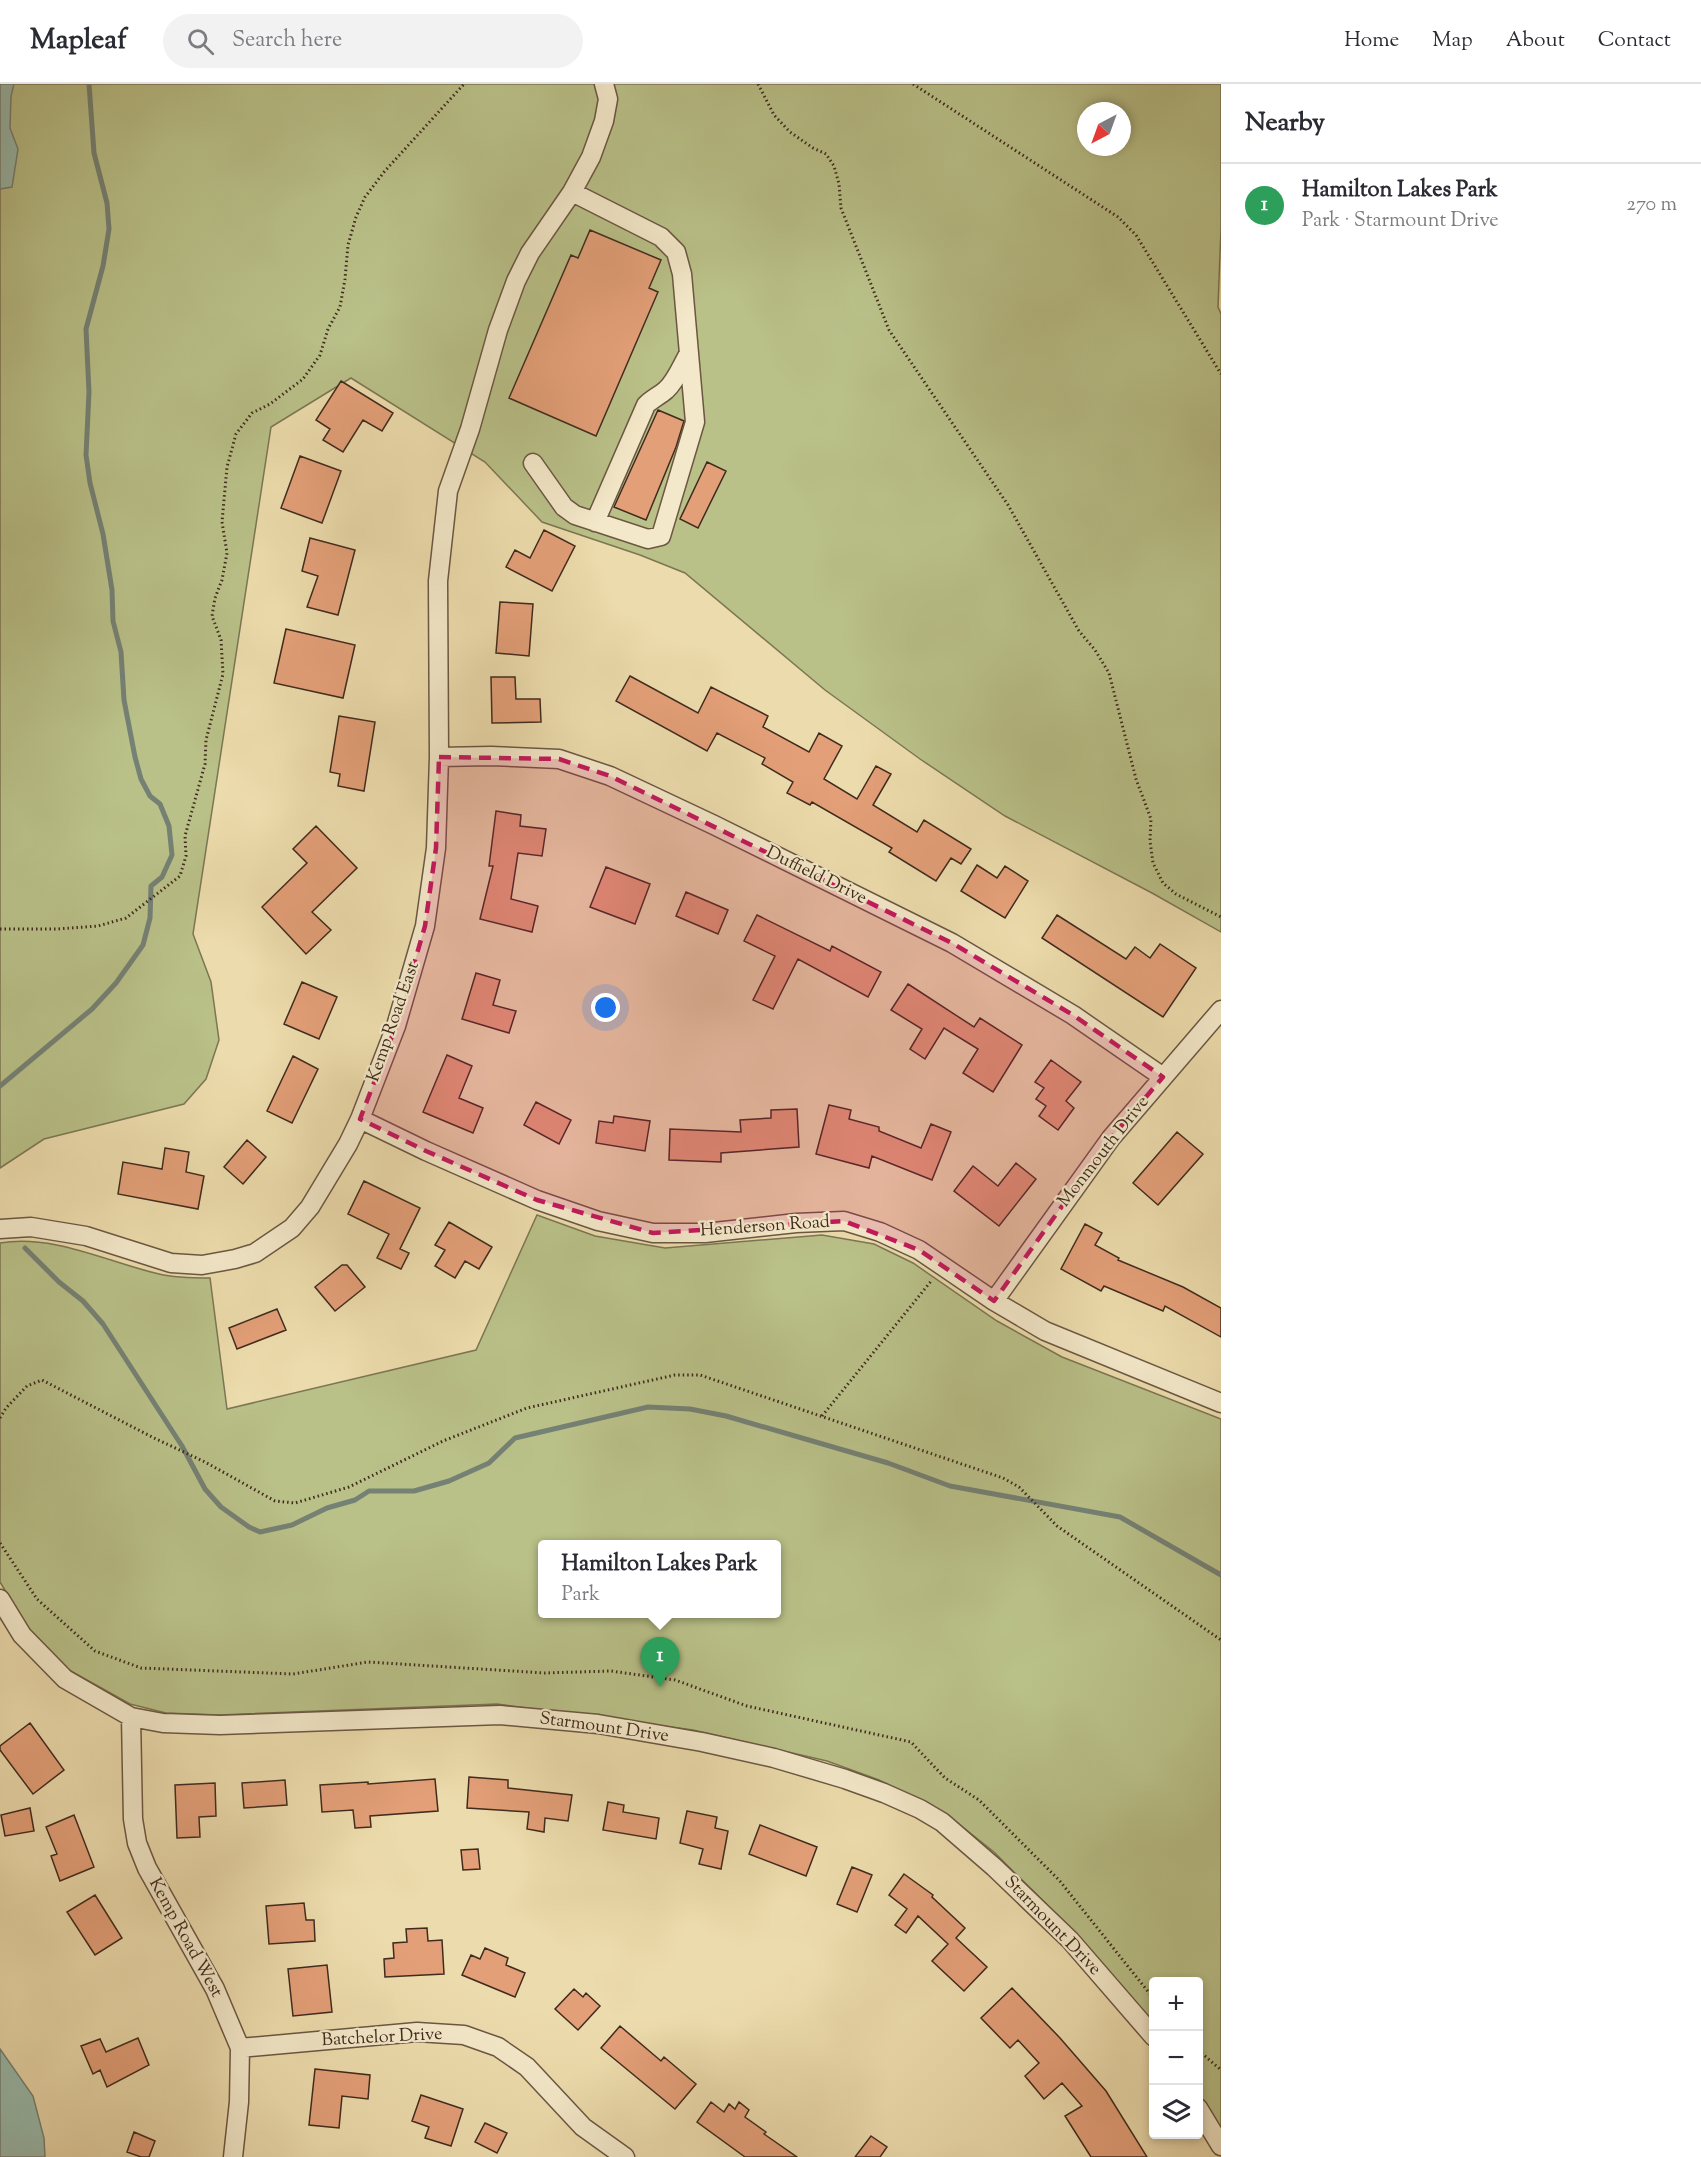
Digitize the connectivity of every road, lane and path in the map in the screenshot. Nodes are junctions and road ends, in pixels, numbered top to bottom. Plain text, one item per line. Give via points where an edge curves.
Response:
1 (464, 84) edge
2 (604, 84) edge
3 (758, 84) edge
4 (914, 84) edge
5 (573, 192) junction
6 (689, 353) junction
7 (1221, 374) edge
8 (533, 463) dead end
9 (595, 522) junction
10 (440, 757) junction
11 (1221, 918) edge
12 (0, 929) edge
13 (1221, 1010) edge
14 (1163, 1077) junction
15 (360, 1119) junction
16 (0, 1229) edge
17 (943, 1266) junction
18 (994, 1301) junction
19 (1221, 1402) edge
20 (822, 1416) junction
21 (0, 1418) edge
22 (0, 1599) edge
23 (1221, 1640) edge
24 (131, 1716) junction
25 (1149, 2031) edge
26 (240, 2048) junction
27 (1203, 2054) edge
28 (1221, 2070) edge
29 (1203, 2116) edge
30 (1221, 2146) edge
31 (232, 2157) edge
32 (625, 2157) edge

1 - 12 path via 365,197 348,245 340,307 320,355 303,379 252,413 236,434 227,467 222,522 227,553 212,616 221,640 223,674 206,740 205,764 185,836 186,856 180,876 126,918 98,926
2 - 5 street, Kemp Road East via 608,99 604,121
3 - 11 path via 774,115 826,154 834,166 841,208 889,330 1008,505 1079,632 1109,673 1136,779 1151,819 1153,863 1162,883
4 - 7 path via 1118,217 1136,236
5 - 6 street via 661,237 676,252 682,274
5 - 10 street, Kemp Road East via 530,253 516,281 448,491 438,581
6 - 9 street via 677,377 646,405
6 - 9 street via 695,422 661,536 648,539
8 - 9 street via 564,507
10 - 14 street, Duffield Drive via 558,759 610,776 952,943 1073,1015
10 - 15 street, Kemp Road East via 436,848 425,926 396,1026
13 - 14 street, Monmouth Drive
14 - 18 street, Monmouth Drive via 1112,1138
15 - 16 street, Kemp Road East via 310,1207 292,1228 255,1252 235,1259 202,1265 171,1263 86,1236 31,1227
15 - 17 street, Henderson Road via 537,1200 598,1221 653,1233 705,1233 844,1221 880,1232
17 - 18 street, Henderson Road
17 - 20 path
18 - 19 street, Henderson Road via 1046,1330
20 - 21 path via 700,1375 675,1375 527,1408 444,1441 349,1487 295,1503 275,1501 42,1380 27,1386
20 - 23 path via 1003,1478 1019,1487 1057,1526
22 - 24 street, Starmount Drive via 22,1635 65,1679
24 - 25 street, Starmount Drive via 220,1725 500,1715 598,1724 702,1742 845,1779 942,1822 1070,1940
24 - 26 street, Kemp Road West via 137,1843 215,1989
26 - 31 street, Kemp Road West
26 - 32 street, Batchelor Drive via 417,2032 464,2035 498,2047 527,2067 583,2127
27 - 28 path
29 - 30 street

